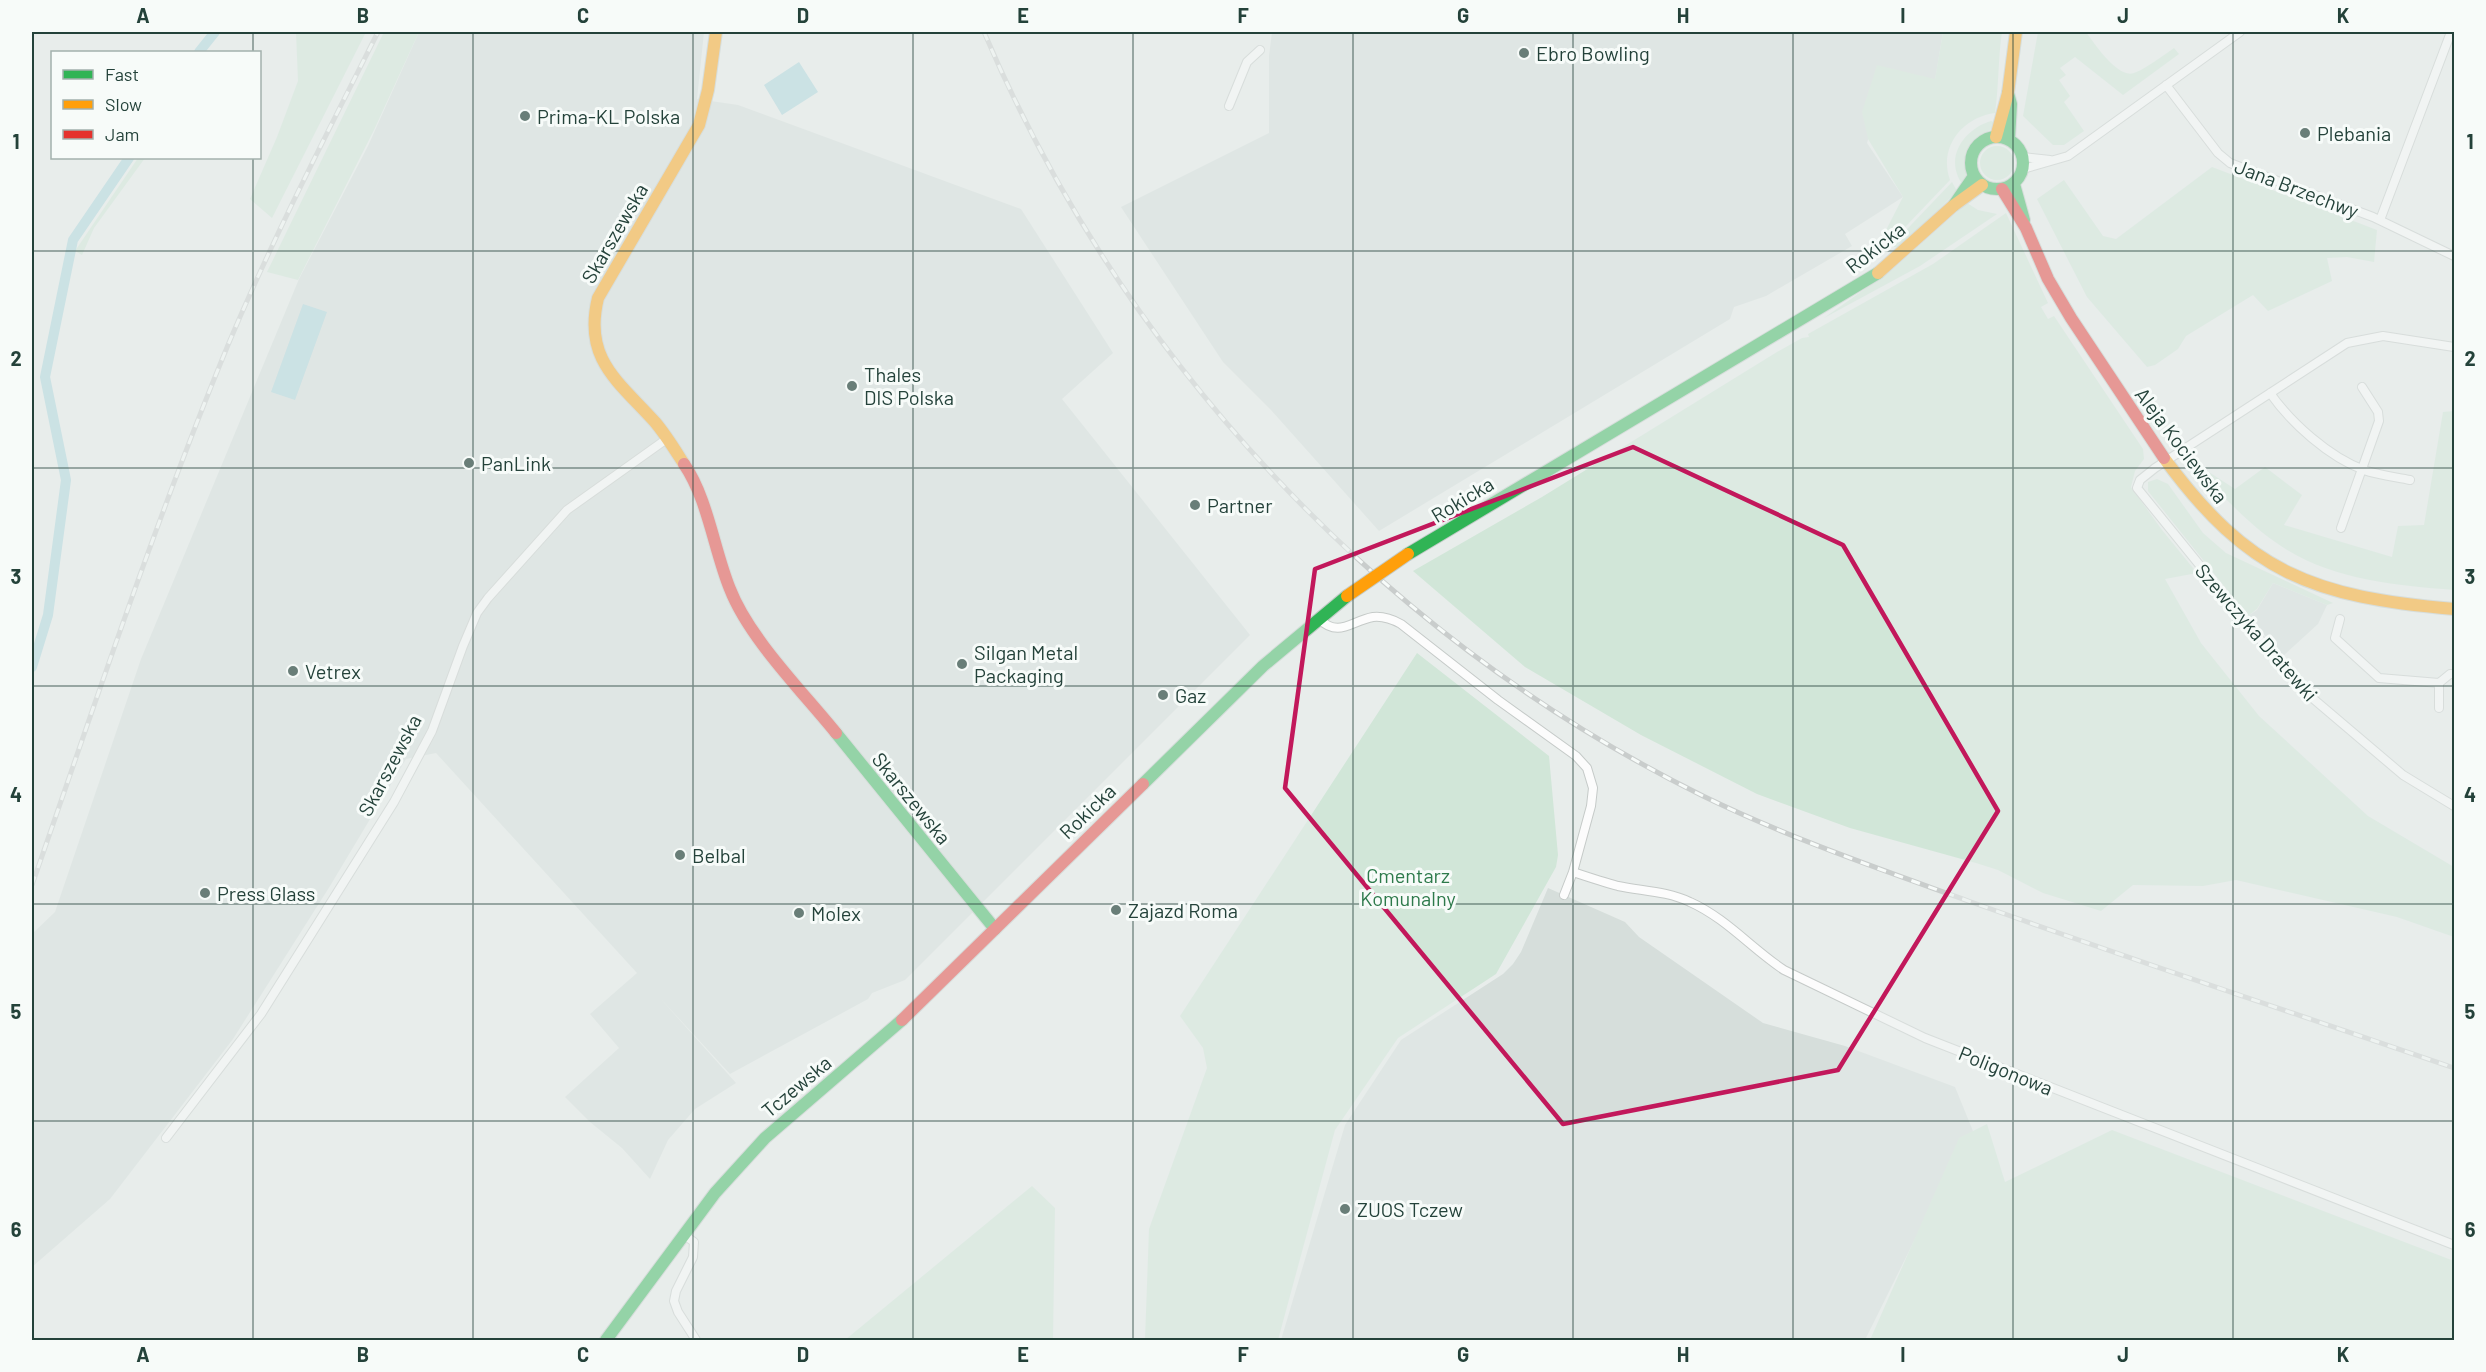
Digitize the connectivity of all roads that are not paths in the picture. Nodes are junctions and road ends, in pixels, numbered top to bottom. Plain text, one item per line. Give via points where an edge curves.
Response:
1 (716, 32) edge
2 (2016, 32) edge
3 (2240, 32) edge
4 (2451, 32) edge
5 (1260, 50) dead end
6 (2166, 85) junction
7 (2008, 93) junction
8 (1229, 106) dead end
9 (1996, 136) junction
10 (2009, 139) junction
11 (2023, 163) junction
12 (1978, 181) junction
13 (2008, 187) junction
14 (2380, 220) junction
15 (2454, 256) edge
16 (2454, 346) edge
17 (2362, 387) dead end
18 (2270, 393) junction
19 (668, 438) junction
20 (2165, 461) junction
21 (2361, 469) junction
22 (2410, 480) dead end
23 (2341, 528) dead end
24 (2454, 609) edge
25 (1319, 619) junction
26 (2340, 619) dead end
27 (2454, 674) edge
28 (2439, 683) junction
29 (2439, 708) dead end
30 (2454, 806) edge
31 (1573, 872) junction
32 (1038, 886) joint
33 (1564, 896) dead end
34 (995, 929) junction
35 (166, 1138) dead end
36 (684, 1235) junction
37 (2454, 1245) edge
38 (606, 1341) edge
39 (696, 1341) edge

1 - 19 street, Skarszewska via 699,125 612,272 598,298 593,318 597,349 605,367
2 - 7 street
3 - 6 street
4 - 14 street
5 - 8 street via 1247,62
6 - 11 street via 2068,156 2057,161
6 - 14 street, Jana Brzechwy via 2230,163
7 - 9 street
7 - 10 street
9 - 10 street
9 - 12 street via 1979,143 1974,150 1971,168
10 - 11 street via 2020,150
11 - 13 street
12 - 13 street via 1992,189
12 - 25 street, Rokicka, bridge via 1872,278 1408,554
13 - 20 street, Aleja Kociewska via 2051,283 2081,336
14 - 15 street, Jana Brzechwy
16 - 18 street, Szewczyka Dratewki via 2383,336 2356,341 2340,347
17 - 21 street via 2378,412 2379,421
18 - 20 street, Szewczyka Dratewki
18 - 21 street via 2312,439
19 - 34 street, Skarszewska via 698,490 730,590 742,614
19 - 35 street, Skarszewska via 567,510 488,598 477,614 432,730 394,802 261,1014
20 - 24 street, Aleja Kociewska via 2220,526 2249,551 2279,568 2326,589 2369,600
20 - 30 street, Szewczyka Dratewki via 2140,480 2138,491 2238,615 2297,685 2341,724 2403,775
21 - 22 street
21 - 23 street
25 - 31 street via 1335,629 1373,617 1390,618 1576,756 1587,768 1593,788 1588,822
25 - 32 street, Rokicka via 1263,666
26 - 28 street via 2335,638 2379,678
27 - 28 street
28 - 29 street
31 - 33 street
31 - 37 street, Poligonowa via 1690,902 1723,922 1784,970 1925,1038
32 - 34 street, Tczewska
34 - 36 street, Tczewska via 882,1039 765,1138 731,1174
36 - 38 street, Tczewska
36 - 39 street via 694,1242 693,1257 674,1301

